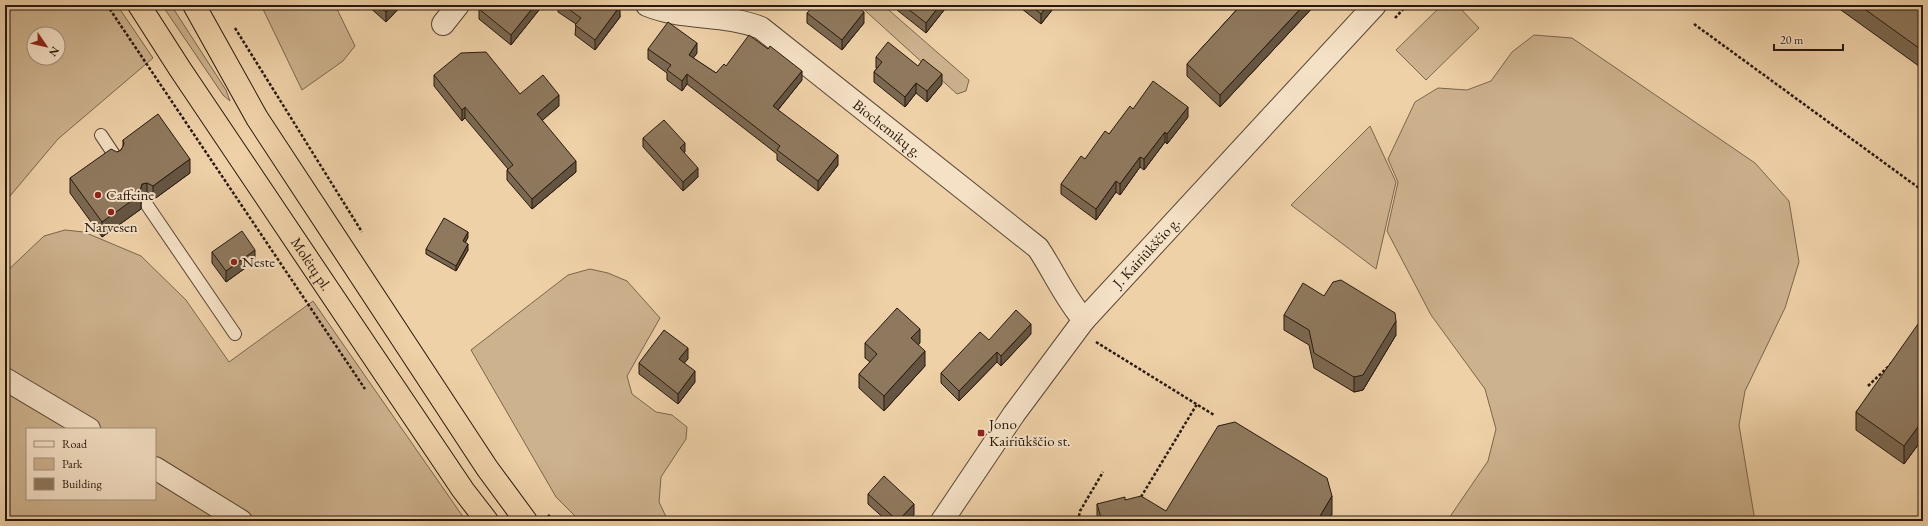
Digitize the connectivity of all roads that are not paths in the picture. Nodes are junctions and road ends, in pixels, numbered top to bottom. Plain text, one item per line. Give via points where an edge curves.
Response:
1 (139, 5) edge
2 (194, 5) edge
3 (458, 5) edge
4 (647, 5) edge
5 (1375, 5) edge
6 (443, 24) dead end
7 (101, 135) dead end
8 (117, 159) edge
9 (147, 204) dead end
10 (1080, 325) junction
11 (235, 334) dead end
12 (5, 379) edge
13 (87, 428) edge
14 (156, 469) edge
15 (241, 521) edge
16 (487, 521) edge
17 (526, 521) edge
18 (942, 521) edge

1 - 16 highway, Molėtų pl. via 454,477
2 - 17 highway via 257,118 487,468
3 - 6 street
4 - 10 street, Biochemikų g. via 660,10 730,18 761,28 1038,248 1054,271
5 - 10 street, J. Kairiūkščio g.
7 - 8 lane
9 - 11 lane
10 - 18 street, J. Kairiūkščio g. via 1014,414
12 - 13 street
14 - 15 street

